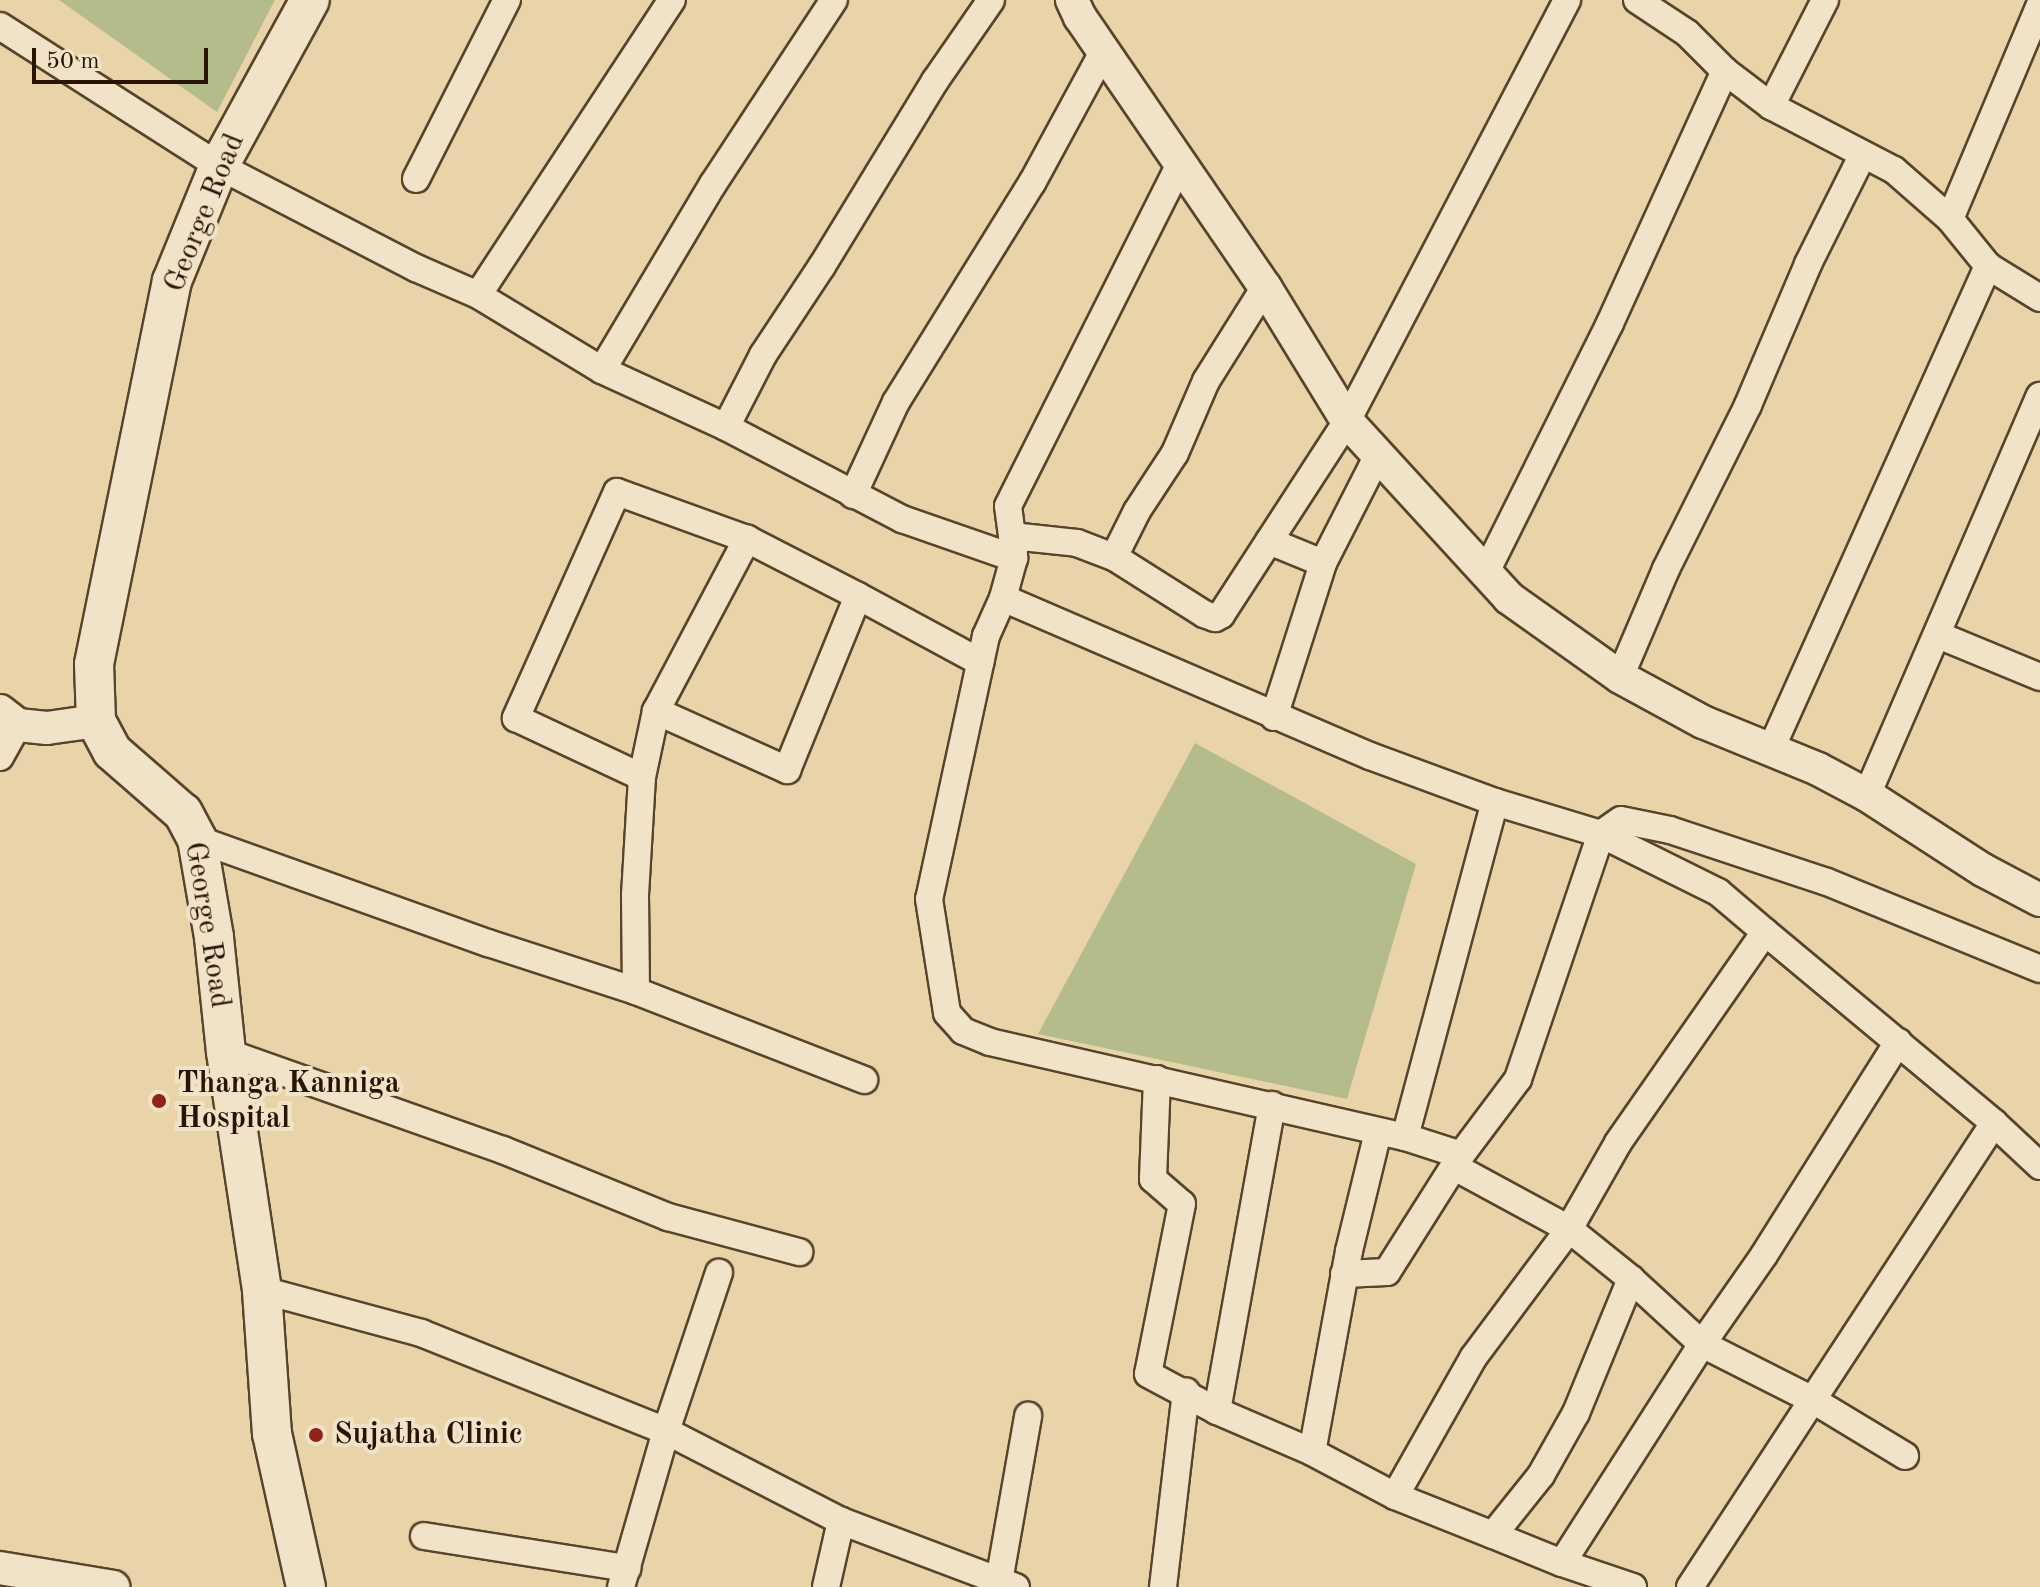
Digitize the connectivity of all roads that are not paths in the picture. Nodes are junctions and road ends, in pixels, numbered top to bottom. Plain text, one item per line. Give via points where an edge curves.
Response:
1 (310, 0) edge
2 (507, 0) edge
3 (834, 0) edge
4 (991, 0) edge
5 (1072, 0) edge
6 (1567, 0) edge
7 (1637, 0) edge
8 (1825, 0) edge
9 (665, 3) edge
10 (2040, 5) edge
11 (0, 26) edge
12 (1103, 52) junction
13 (1725, 71) junction
14 (1771, 106) junction
15 (1862, 156) junction
16 (1181, 162) junction
17 (219, 166) junction
18 (416, 179) dead end
19 (1950, 219) junction
20 (1988, 266) junction
21 (1265, 287) junction
22 (478, 295) junction
23 (2040, 298) edge
24 (602, 370) junction
25 (2040, 396) edge
26 (1347, 421) junction
27 (726, 427) junction
28 (1377, 457) junction
29 (853, 495) junction
30 (747, 539) junction
31 (1269, 541) junction
32 (1013, 547) junction
33 (1114, 557) junction
34 (1323, 563) junction
35 (1486, 572) junction
36 (858, 596) junction
37 (1003, 598) junction
38 (1938, 635) junction
39 (980, 662) junction
40 (1620, 677) junction
41 (2040, 677) edge
42 (656, 711) junction
43 (1274, 717) junction
44 (9, 718) edge
45 (96, 721) junction
46 (1771, 749) junction
47 (0, 757) edge
48 (642, 777) junction
49 (1867, 795) junction
50 (1495, 802) junction
51 (1601, 834) junction
52 (197, 839) junction
53 (2040, 900) edge
54 (1765, 932) junction
55 (2040, 969) edge
56 (636, 991) junction
57 (1898, 1042) junction
58 (226, 1052) junction
59 (1157, 1079) junction
60 (864, 1080) dead end
61 (1272, 1105) junction
62 (1994, 1123) junction
63 (1378, 1132) junction
64 (1405, 1137) junction
65 (1458, 1161) junction
66 (2040, 1166) edge
67 (1569, 1229) junction
68 (799, 1252) dead end
69 (719, 1273) dead end
70 (1344, 1274) junction
71 (1631, 1279) junction
72 (262, 1290) junction
73 (1702, 1344) junction
74 (1186, 1391) junction
75 (1811, 1399) junction
76 (1217, 1411) junction
77 (1028, 1416) dead end
78 (666, 1431) junction
79 (1312, 1452) junction
80 (1905, 1456) dead end
81 (1395, 1496) junction
82 (841, 1521) junction
83 (1493, 1535) junction
84 (424, 1536) dead end
85 (1562, 1563) junction
86 (0, 1568) edge
87 (624, 1577) edge
88 (43, 1581) edge
89 (1004, 1585) edge
90 (113, 1587) edge
91 (306, 1587) edge
92 (826, 1587) edge
93 (1163, 1587) edge
94 (1633, 1587) edge
95 (1690, 1587) edge

1 - 17 main road, George Road
2 - 18 street
3 - 24 street via 713,184
4 - 27 street via 763,355
5 - 12 street
6 - 26 street
7 - 13 street via 1687,33
8 - 14 street
9 - 22 street
10 - 19 street
11 - 17 street
12 - 16 street
12 - 29 street via 1032,183 896,402
13 - 14 street
13 - 35 street via 1610,323
14 - 15 street
15 - 19 street via 1894,170
15 - 40 street
16 - 21 street
16 - 32 street via 1014,492 1008,506
17 - 22 street
17 - 45 main road, George Road via 172,281 94,664
19 - 20 street
20 - 23 street
20 - 46 street
21 - 26 street
21 - 33 street via 1206,381 1175,453
22 - 24 street
24 - 27 street
25 - 38 street
26 - 28 street
26 - 31 street
27 - 29 street
28 - 34 street
28 - 35 street
29 - 32 street via 902,519
30 - 36 street
30 - 42 street
30 - 48 street via 617,492 545,650 516,718
31 - 33 street via 1229,608 1215,618
31 - 34 street
32 - 33 street via 1077,543
32 - 37 street
34 - 43 street
35 - 40 street via 1509,598
36 - 39 street
36 - 42 street via 787,770
37 - 39 street
37 - 43 street
38 - 41 street
38 - 49 street
39 - 59 street via 929,899 947,1013 963,1031 990,1042
40 - 46 street via 1703,722
42 - 48 street
43 - 50 street
44 - 45 street via 47,728
44 - 47 street
45 - 52 main road, George Road via 112,751 183,813
46 - 49 street
48 - 56 street
49 - 53 street
50 - 51 street
50 - 64 street
51 - 54 street via 1718,892
51 - 55 street via 1621,820 1670,830 1827,882
51 - 65 street via 1518,1079
52 - 56 street
52 - 58 main road, George Road
54 - 57 street
54 - 67 street via 1618,1143
56 - 60 street
57 - 62 street
57 - 73 street
58 - 68 street via 503,1150 668,1217
58 - 72 main road, George Road
59 - 61 street
59 - 74 street via 1153,1179 1182,1204 1148,1374
61 - 63 street
61 - 76 street
62 - 66 street
62 - 75 street
63 - 64 street
63 - 70 street
64 - 65 street
65 - 67 street
65 - 70 street via 1387,1272
67 - 71 street
67 - 81 street via 1473,1358
69 - 78 street
70 - 79 street
71 - 73 street
71 - 83 street via 1576,1413 1541,1475
72 - 78 street via 421,1333
72 - 91 main road, George Road via 272,1434
73 - 75 street
73 - 85 street
74 - 76 street
74 - 93 street
75 - 80 street
75 - 95 street
76 - 79 street
77 - 89 street
78 - 82 street
78 - 87 street
79 - 81 street
81 - 83 street
82 - 89 street
82 - 92 street
83 - 85 street
84 - 87 street
85 - 94 street
86 - 88 street
88 - 90 street

